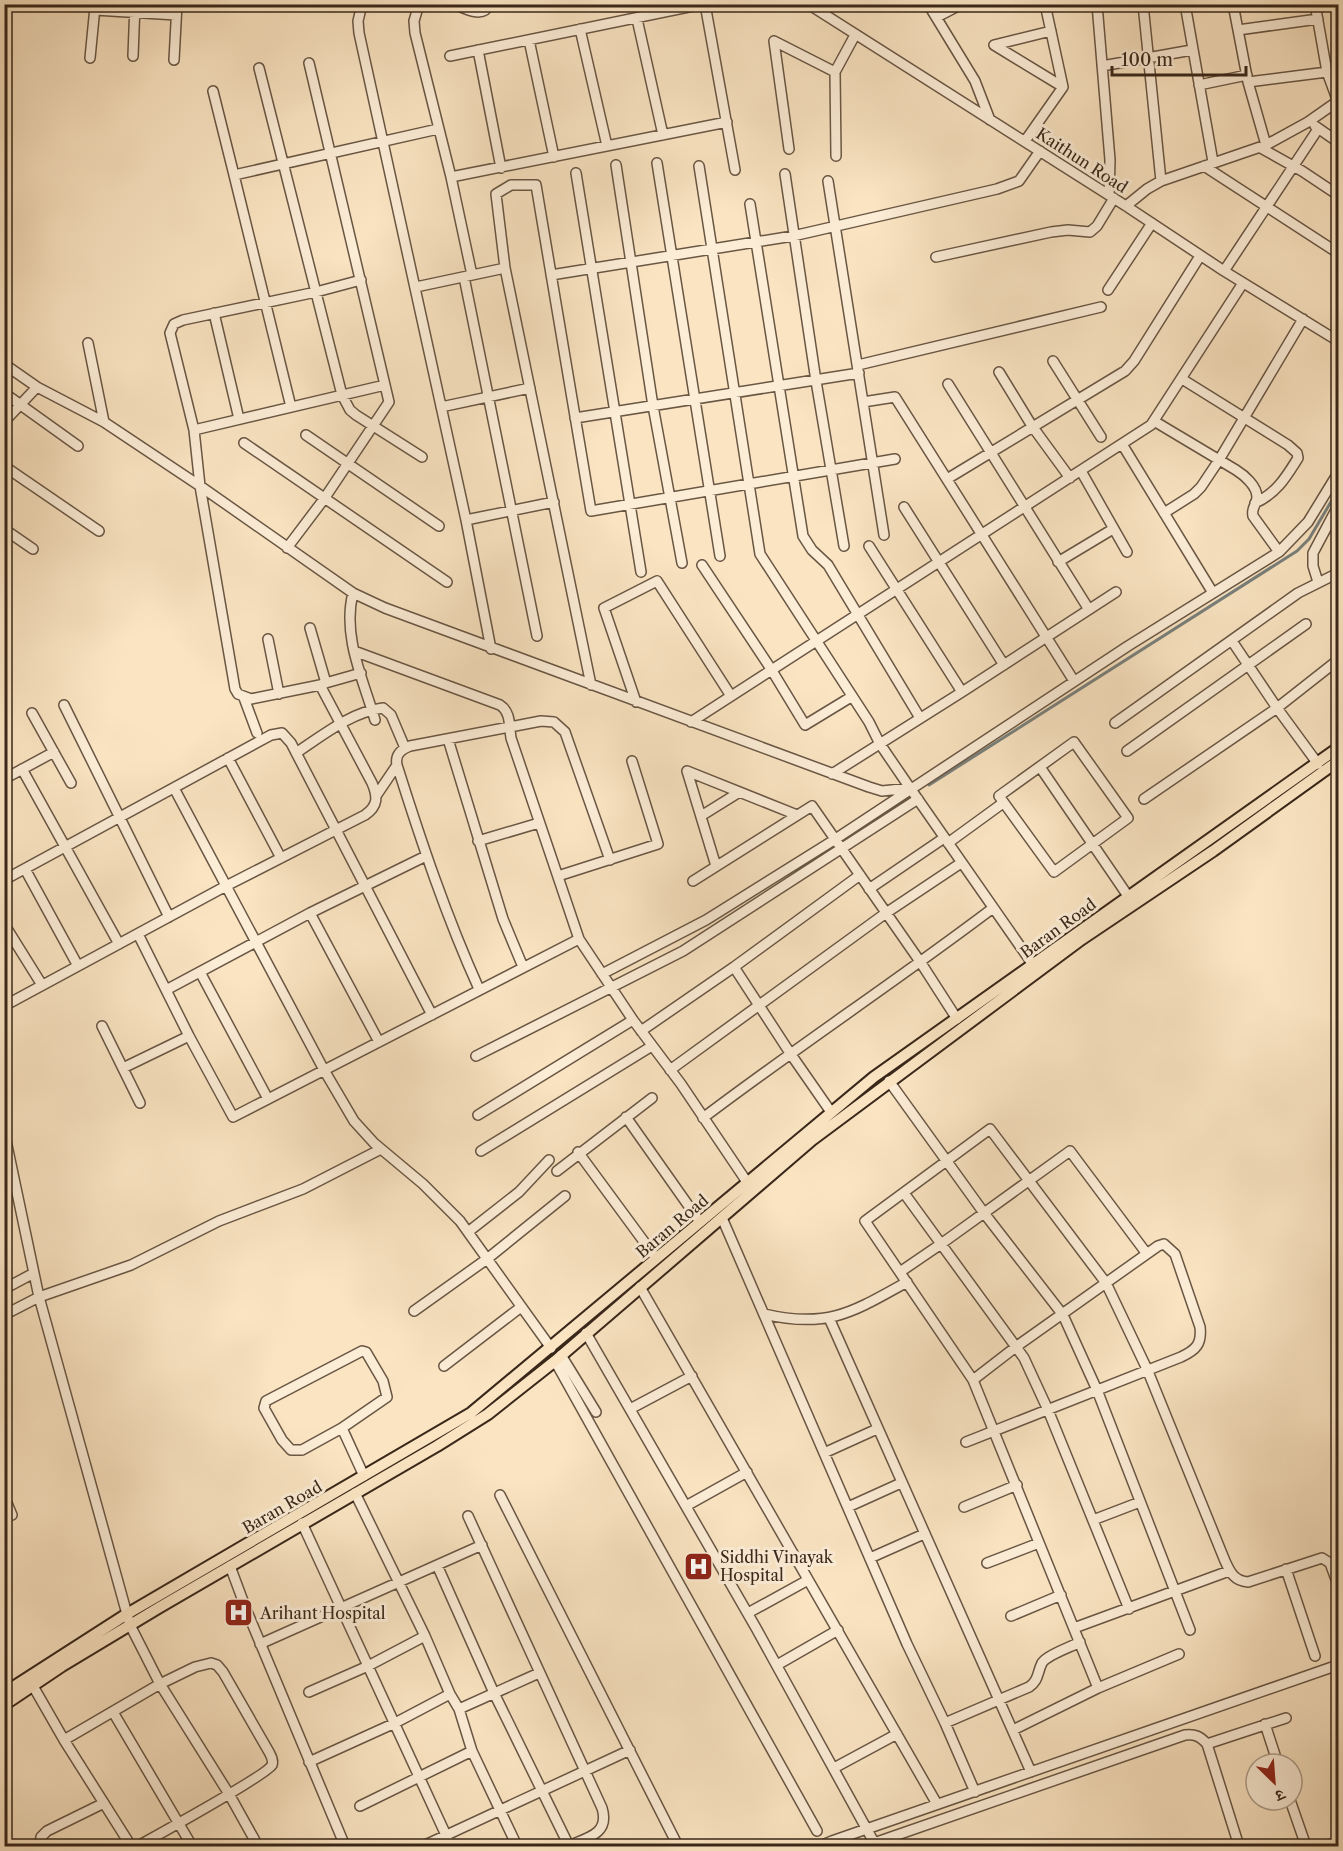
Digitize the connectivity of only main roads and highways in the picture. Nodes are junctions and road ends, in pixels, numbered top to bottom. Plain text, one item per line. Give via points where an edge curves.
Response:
1 (1338, 748) edge
2 (1338, 761) edge
3 (1035, 968) junction
4 (129, 1620) junction
5 (4, 1693) edge
6 (4, 1705) edge

1 - 3 main road, Baran Road
2 - 3 main road, Baran Road via 1213,851
3 - 4 main road, Baran Road via 874,1077 471,1413
3 - 4 main road, Baran Road via 812,1140 518,1392 462,1431
4 - 5 main road, Baran Road
4 - 6 main road, Baran Road

